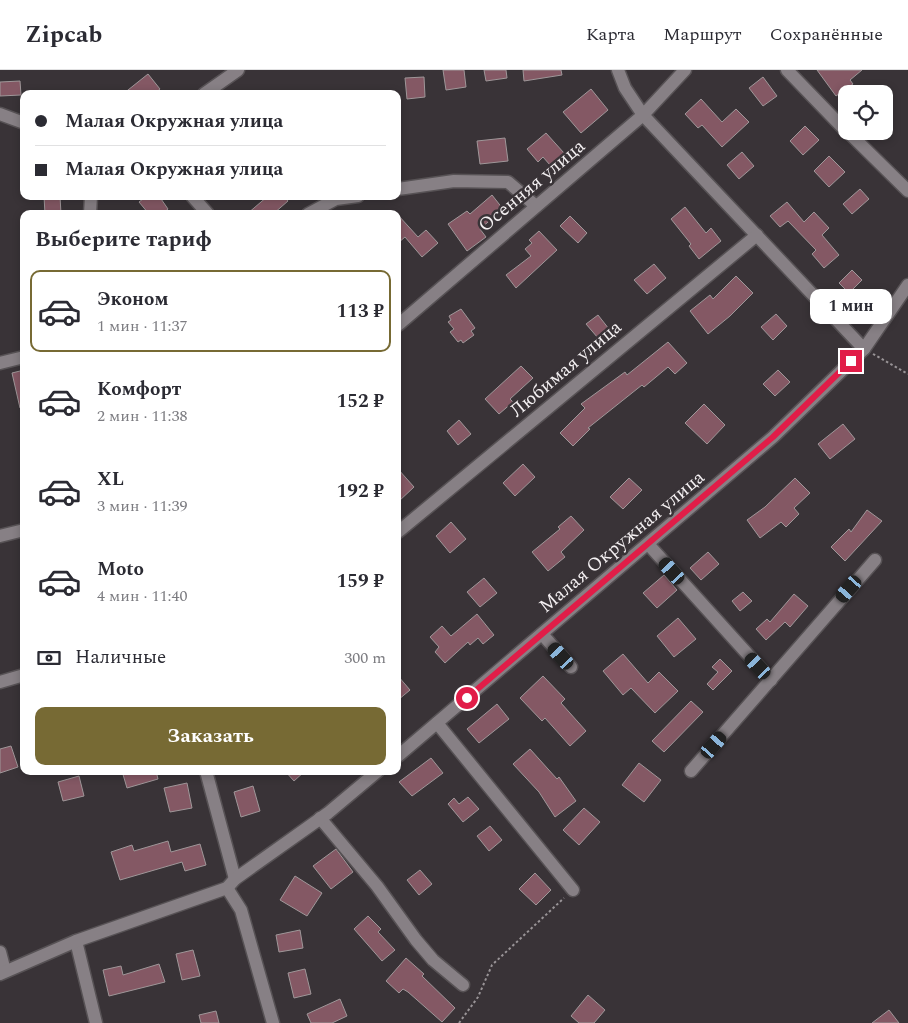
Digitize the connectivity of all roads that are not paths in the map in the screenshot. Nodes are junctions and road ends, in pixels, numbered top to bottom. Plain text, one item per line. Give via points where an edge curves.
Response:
1 (238, 70) edge
2 (618, 70) edge
3 (685, 70) edge
4 (787, 70) edge
5 (210, 90) edge
6 (0, 114) edge
7 (643, 115) junction
8 (20, 122) edge
9 (838, 123) edge
10 (855, 140) edge
11 (401, 189) edge
12 (908, 191) edge
13 (196, 200) edge
14 (334, 200) edge
15 (536, 206) junction
16 (204, 210) edge
17 (315, 210) edge
18 (757, 235) junction
19 (908, 285) edge
20 (401, 322) edge
21 (864, 349) junction
22 (20, 358) edge
23 (0, 363) edge
24 (401, 530) edge
25 (20, 531) edge
26 (0, 536) edge
27 (648, 544) junction
28 (875, 560) dead end
29 (542, 634) junction
30 (571, 667) dead end
31 (20, 676) edge
32 (771, 680) junction
33 (0, 682) edge
34 (437, 723) junction
35 (401, 753) edge
36 (691, 771) dead end
37 (207, 775) edge
38 (373, 775) edge
39 (320, 818) junction
40 (231, 884) junction
41 (573, 890) road end
42 (76, 941) junction
43 (0, 952) edge
44 (2, 973) edge
45 (463, 985) dead end
46 (96, 1023) edge
47 (273, 1023) edge

1 - 5 street
2 - 7 street via 625,88
3 - 7 street, Осенняя улица
4 - 9 street
6 - 8 street
7 - 15 street, Осенняя улица
7 - 18 street
10 - 12 street
11 - 15 street via 454,182 508,182
13 - 16 street
14 - 17 street
15 - 20 street, Осенняя улица
18 - 21 street
18 - 24 street, Любимая улица
19 - 21 street, Малая Окружная улица
21 - 27 street, Малая Окружная улица via 773,437
22 - 23 street
25 - 26 street
27 - 29 street, Малая Окружная улица
27 - 32 street
28 - 32 street via 776,670
29 - 30 street
29 - 34 street, Малая Окружная улица
31 - 33 street
32 - 36 street
34 - 35 street, Малая Окружная улица
34 - 41 street
37 - 40 street
38 - 39 street
39 - 40 street
39 - 45 street via 433,960
40 - 42 street
40 - 47 street
42 - 44 street
42 - 46 street
43 - 44 street

